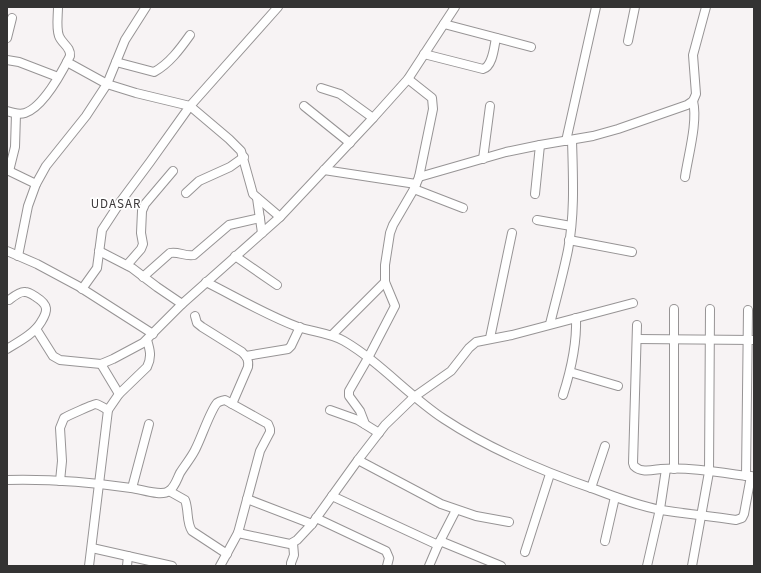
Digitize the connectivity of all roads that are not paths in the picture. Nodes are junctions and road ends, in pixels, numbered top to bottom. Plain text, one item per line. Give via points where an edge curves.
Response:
1 (58, 7) edge
2 (146, 7) edge
3 (278, 7) edge
4 (455, 7) edge
5 (596, 7) edge
6 (635, 7) edge
7 (706, 7) edge
8 (12, 18) dead end
9 (444, 24) junction
10 (190, 35) dead end
11 (7, 38) edge
12 (496, 38) junction
13 (628, 41) dead end
14 (531, 47) dead end
15 (424, 54) junction
16 (7, 60) edge
17 (67, 62) junction
18 (116, 62) junction
19 (58, 77) junction
20 (408, 79) junction
21 (107, 84) junction
22 (321, 88) dead end
23 (693, 101) junction
24 (190, 106) junction
25 (304, 106) dead end
26 (490, 106) dead end
27 (7, 111) edge
28 (16, 114) junction
29 (373, 118) junction
30 (569, 140) junction
31 (350, 142) junction
32 (540, 145) junction
33 (244, 157) junction
34 (483, 159) junction
35 (8, 170) edge
36 (324, 170) junction
37 (173, 171) dead end
38 (685, 177) dead end
39 (417, 183) junction
40 (36, 184) junction
41 (186, 193) dead end
42 (535, 194) dead end
43 (257, 198) junction
44 (463, 208) dead end
45 (280, 217) junction
46 (260, 218) junction
47 (537, 220) dead end
48 (571, 226) junction
49 (512, 232) dead end
50 (262, 233) junction
51 (569, 240) junction
52 (99, 250) junction
53 (7, 251) edge
54 (632, 252) dead end
55 (18, 256) junction
56 (235, 256) junction
57 (127, 265) junction
58 (143, 277) junction
59 (206, 282) junction
60 (385, 282) junction
61 (277, 285) dead end
62 (82, 289) junction
63 (9, 300) dead end
64 (633, 303) dead end
65 (182, 304) junction
66 (674, 309) dead end
67 (710, 309) dead end
68 (748, 310) dead end
69 (195, 316) dead end
70 (576, 318) junction
71 (550, 324) junction
72 (637, 325) dead end
73 (36, 328) junction
74 (300, 328) junction
75 (332, 335) junction
76 (150, 337) junction
77 (490, 338) junction
78 (638, 339) junction
79 (673, 339) junction
80 (710, 340) junction
81 (751, 340) edge
82 (7, 349) edge
83 (246, 356) junction
84 (368, 358) junction
85 (101, 364) junction
86 (570, 372) junction
87 (618, 386) dead end
88 (119, 394) junction
89 (563, 395) dead end
90 (414, 397) junction
91 (232, 404) junction
92 (108, 410) junction
93 (330, 410) dead end
94 (149, 424) dead end
95 (365, 424) junction
96 (379, 433) junction
97 (605, 446) dead end
98 (358, 460) junction
99 (670, 469) junction
100 (709, 472) junction
101 (550, 474) junction
102 (750, 476) edge
103 (7, 480) edge
104 (60, 481) junction
105 (100, 484) junction
106 (132, 488) junction
107 (591, 488) junction
108 (169, 492) junction
109 (332, 496) junction
110 (615, 497) junction
111 (246, 499) junction
112 (456, 510) junction
113 (660, 510) junction
114 (702, 515) junction
115 (314, 521) junction
116 (509, 522) dead end
117 (238, 533) junction
118 (605, 541) dead end
119 (293, 543) junction
120 (439, 543) junction
121 (92, 548) junction
122 (525, 552) dead end
123 (227, 554) junction
124 (128, 556) junction
125 (89, 566) edge
126 (127, 566) edge
127 (172, 566) edge
128 (220, 566) edge
129 (291, 566) edge
130 (387, 566) edge
131 (429, 566) edge
132 (501, 566) edge
133 (647, 566) edge
134 (692, 566) edge

1 - 17 street via 58,32 71,52
2 - 18 street via 125,40
3 - 24 street
4 - 9 street
5 - 30 street
6 - 13 street
7 - 23 street via 693,55 696,90
8 - 11 street
9 - 12 street
9 - 15 street
10 - 18 street via 180,50 154,72
12 - 14 street
12 - 15 street via 490,63 483,69
15 - 20 street
16 - 19 street
17 - 19 street
17 - 21 street
18 - 21 street
19 - 28 street via 32,110
20 - 29 street
20 - 39 street via 434,102
21 - 24 street
21 - 40 street via 86,116 46,166
22 - 29 street via 340,94
23 - 30 street via 618,129
23 - 38 street via 694,120
24 - 33 street via 229,139
24 - 52 street via 102,230
25 - 31 street
26 - 34 street
27 - 28 street
28 - 35 street via 15,147
29 - 31 street
30 - 32 street
30 - 48 street via 573,195
31 - 36 street
32 - 34 street
32 - 42 street
33 - 41 street via 230,167 199,181
33 - 43 street via 251,189
34 - 39 street
35 - 40 street
36 - 39 street
36 - 45 street
37 - 57 street via 145,204 142,211 143,244
39 - 44 street
39 - 60 street via 390,233
40 - 55 street via 28,206
43 - 45 street
43 - 46 street
45 - 50 street
46 - 50 street
46 - 58 street via 229,225 194,255 170,253
47 - 48 street
48 - 51 street
49 - 77 street
50 - 56 street
51 - 54 street
51 - 71 street
52 - 57 street
52 - 62 street via 97,268
53 - 55 street
55 - 62 street
56 - 59 street
56 - 61 street
57 - 58 street
58 - 65 street
59 - 65 street
59 - 74 street
60 - 75 street
60 - 84 street via 395,306
62 - 76 street
63 - 73 street via 25,292 42,300 46,305 46,311
64 - 70 street
65 - 76 street
66 - 79 street
67 - 80 street
68 - 81 street
69 - 83 street via 202,327
70 - 71 street
70 - 86 street via 576,337
71 - 77 street via 512,335
72 - 78 street
73 - 82 street
73 - 85 street via 53,356 60,360
74 - 75 street
74 - 83 street via 288,349
75 - 84 street
76 - 85 street via 136,348
76 - 88 street via 150,362
77 - 90 street via 472,345 451,371
78 - 79 street
78 - 99 street via 633,463 641,471
79 - 80 street
79 - 99 street
80 - 81 street
80 - 100 street
81 - 102 street
83 - 91 street via 248,367
84 - 90 street
84 - 95 street via 348,392
85 - 88 street
86 - 87 street
86 - 89 street
88 - 92 street
90 - 96 street
90 - 101 street via 466,432
91 - 108 street via 225,400 218,403 196,449
91 - 111 street via 268,424 270,429 260,451
92 - 104 street via 91,404 64,418 60,428
92 - 105 street
93 - 95 street
94 - 106 street
95 - 96 street
96 - 98 street
97 - 107 street
98 - 109 street
98 - 112 street
99 - 100 street
99 - 113 street
100 - 102 street
100 - 114 street
101 - 107 street
101 - 122 street
102 - 114 street via 742,518 736,520
103 - 104 street
104 - 105 street
105 - 106 street
105 - 121 street
106 - 108 street via 155,493
107 - 110 street
108 - 123 street via 186,500 188,526 192,531
109 - 115 street
109 - 120 street
110 - 113 street
110 - 118 street
111 - 115 street
111 - 117 street
112 - 116 street
112 - 120 street
113 - 114 street
113 - 133 street
114 - 134 street
115 - 119 street
115 - 130 street via 386,551 389,558
117 - 119 street
117 - 123 street
119 - 129 street via 294,555
120 - 131 street
120 - 132 street
121 - 124 street
121 - 125 street
123 - 128 street
124 - 126 street
124 - 127 street

